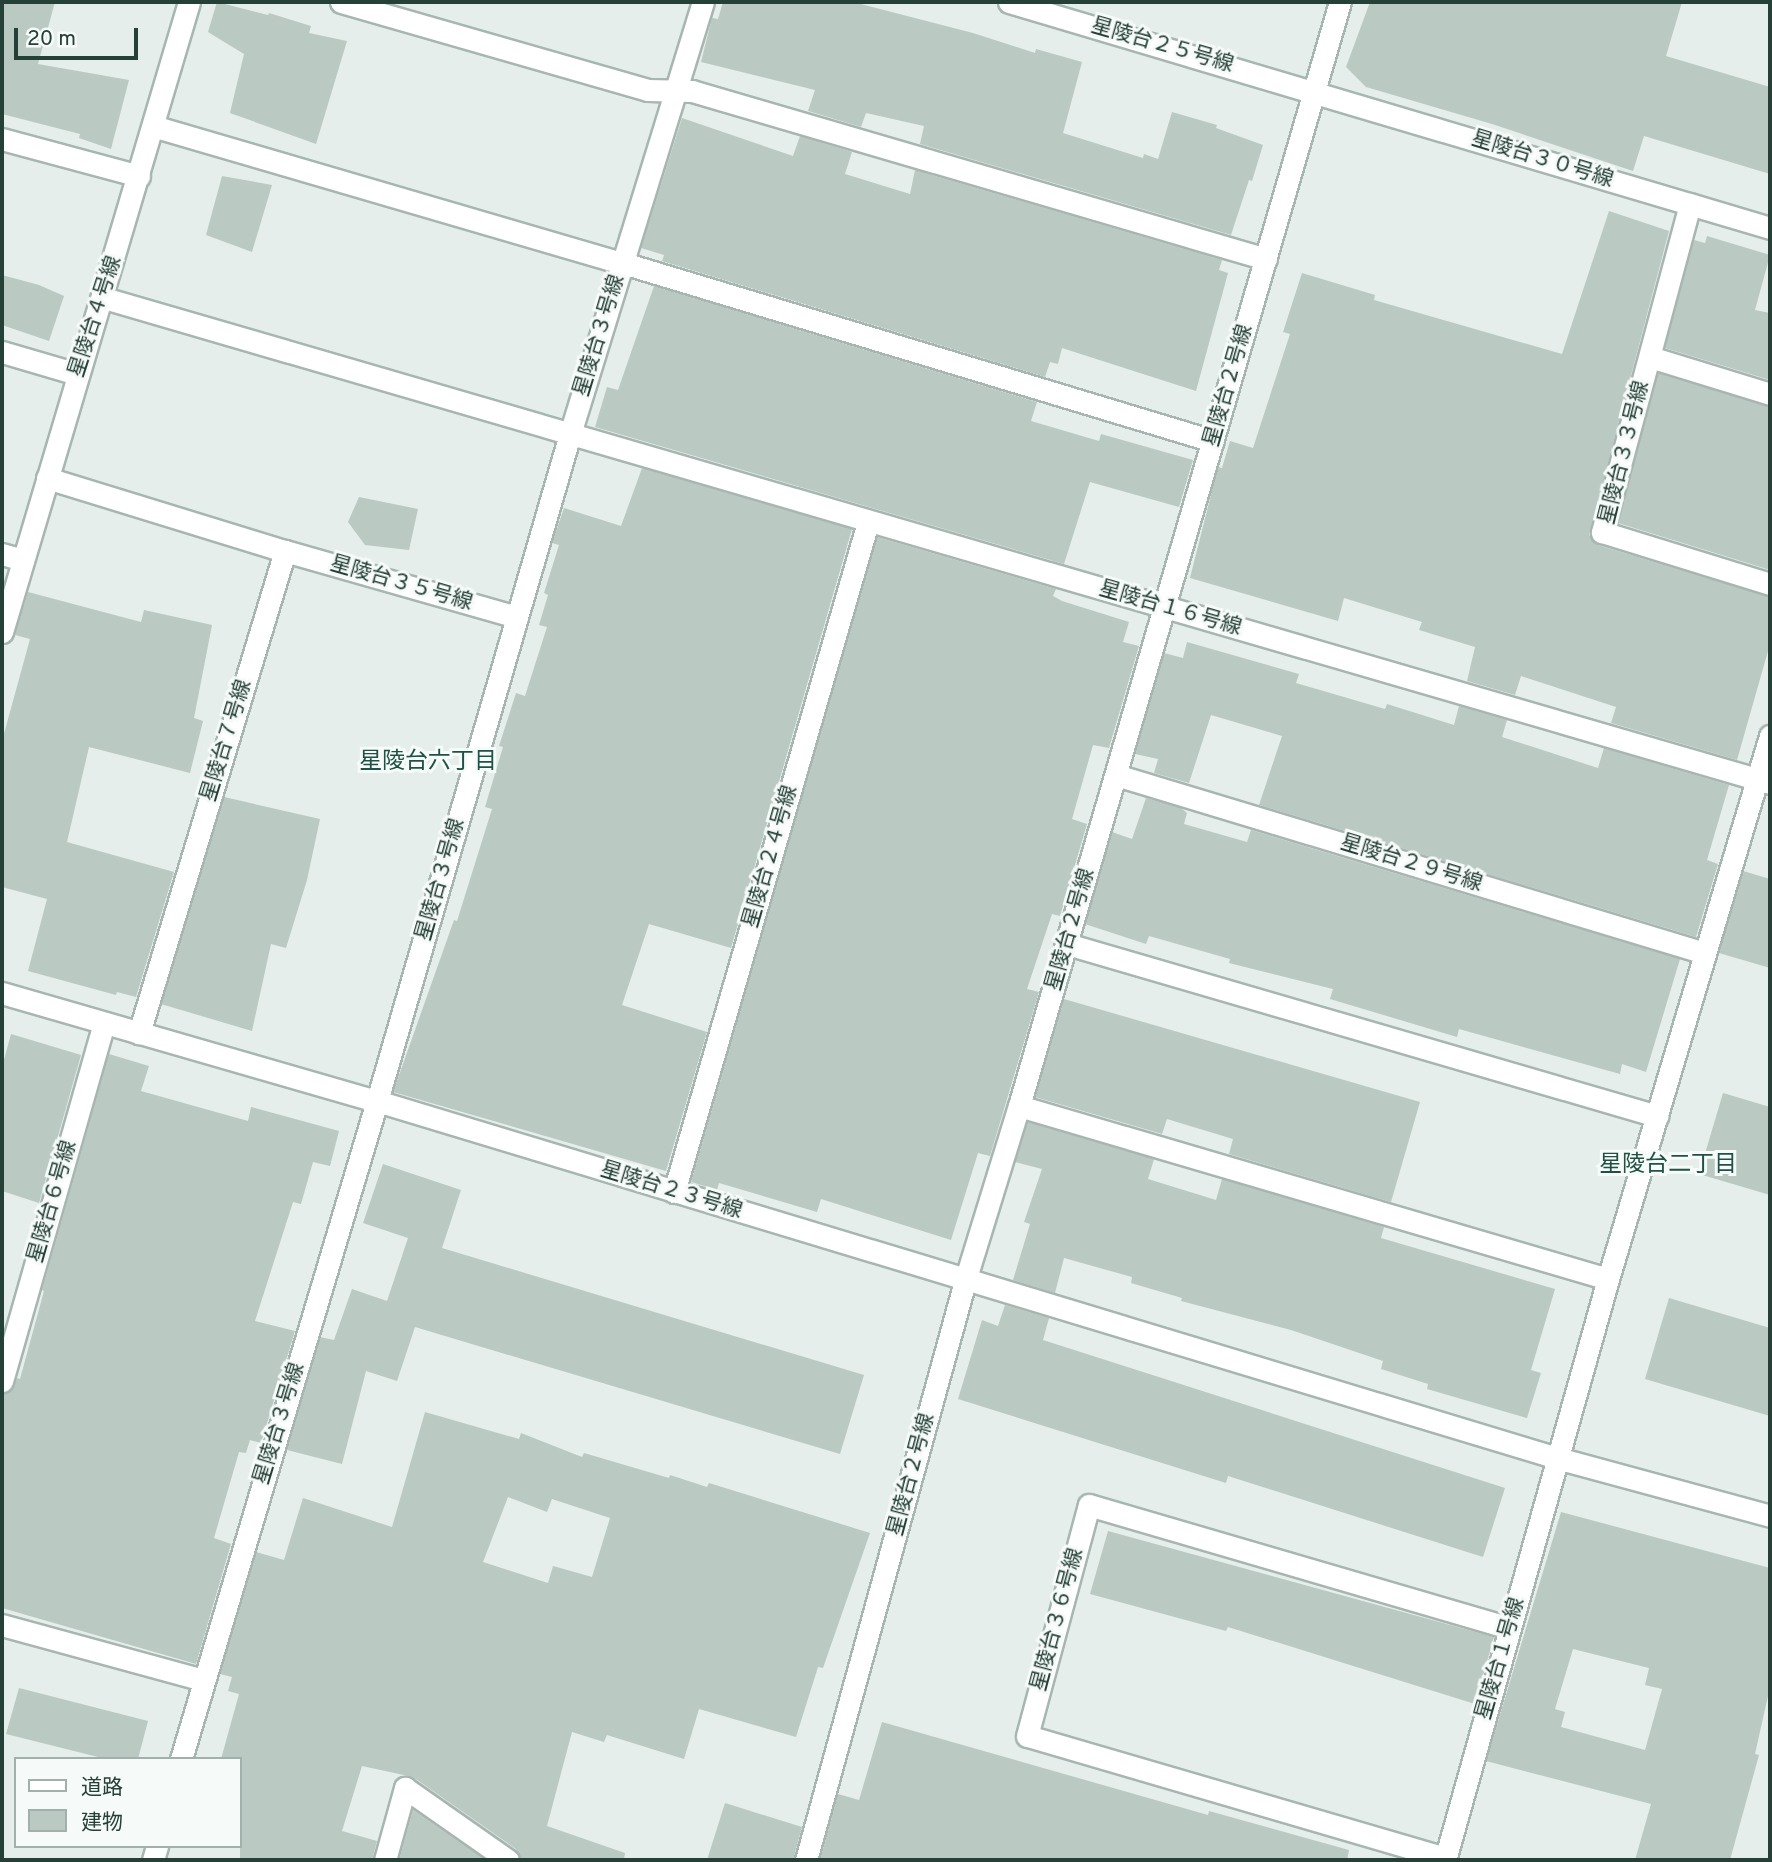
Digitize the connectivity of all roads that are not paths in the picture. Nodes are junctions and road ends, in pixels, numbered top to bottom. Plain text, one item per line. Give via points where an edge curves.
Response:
1 (189, 2) edge
2 (341, 2) edge
3 (703, 2) edge
4 (1009, 2) edge
5 (1340, 2) edge
6 (676, 91) junction
7 (1315, 91) junction
8 (153, 126) junction
9 (2, 139) edge
10 (139, 176) junction
11 (1690, 204) junction
12 (1770, 228) edge
13 (1266, 258) junction
14 (623, 263) junction
15 (104, 298) junction
16 (2, 352) edge
17 (1650, 357) junction
18 (77, 374) junction
19 (1770, 394) edge
20 (570, 435) junction
21 (1213, 441) junction
22 (47, 478) junction
23 (868, 522) junction
24 (285, 551) junction
25 (2, 554) edge
26 (23, 560) junction
27 (1770, 584) edge
28 (1165, 608) junction
29 (517, 617) junction
30 (2, 632) edge
31 (1770, 736) edge
32 (1116, 775) junction
33 (1764, 781) edge
34 (1067, 944) junction
35 (1705, 953) junction
36 (2, 993) edge
37 (104, 1023) junction
38 (139, 1033) junction
39 (377, 1101) junction
40 (1019, 1106) junction
41 (1657, 1116) junction
42 (674, 1192) junction
43 (1608, 1279) junction
44 (965, 1281) junction
45 (2, 1381) edge
46 (1557, 1458) junction
47 (1770, 1516) edge
48 (2, 1625) edge
49 (1509, 1628) junction
50 (203, 1680) junction
51 (182, 1757) edge
52 (1445, 1859) edge
53 (385, 1860) edge
54 (508, 1860) edge
55 (806, 1860) edge

1 - 8 street, 星陵台４号線
2 - 6 street via 648,90
3 - 6 street, 星陵台３号線
4 - 7 street, 星陵台２５号線
5 - 7 street, 星陵台２号線
6 - 13 street
6 - 14 street, 星陵台３号線
7 - 11 street, 星陵台３０号線
7 - 13 street, 星陵台２号線
8 - 10 street, 星陵台４号線
8 - 14 street
9 - 10 street
10 - 15 street, 星陵台４号線
11 - 12 street, 星陵台３０号線
11 - 17 street, 星陵台３３号線
13 - 21 street, 星陵台２号線
14 - 20 street, 星陵台３号線
14 - 21 street
15 - 18 street, 星陵台４号線
15 - 20 street, 星陵台１６号線
16 - 18 street
17 - 19 street
17 - 27 street, 星陵台３３号線 via 1602,532
18 - 22 street, 星陵台４号線
20 - 23 street, 星陵台１６号線
20 - 29 street, 星陵台３号線
21 - 28 street, 星陵台２号線
22 - 24 street
22 - 26 street, 星陵台４号線
23 - 28 street, 星陵台１６号線
23 - 42 street, 星陵台２４号線
24 - 29 street, 星陵台３５号線
24 - 38 street, 星陵台７号線
25 - 26 street
26 - 30 street, 星陵台４号線
28 - 32 street, 星陵台２号線
28 - 33 street, 星陵台１６号線
29 - 39 street, 星陵台３号線
31 - 33 street, 星陵台１号線
32 - 34 street, 星陵台２号線
32 - 35 street, 星陵台２９号線
33 - 35 street, 星陵台１号線
34 - 40 street, 星陵台２号線
34 - 41 street
35 - 41 street, 星陵台１号線
36 - 37 street
37 - 38 street
37 - 45 street, 星陵台６号線
38 - 39 street, 星陵台２３号線
39 - 42 street, 星陵台２３号線
39 - 50 street, 星陵台３号線
40 - 43 street
40 - 44 street, 星陵台２号線
41 - 43 street, 星陵台１号線
42 - 44 street, 星陵台２３号線
43 - 46 street, 星陵台１号線
44 - 46 street, 星陵台２３号線
44 - 55 street, 星陵台２号線
46 - 47 street, 星陵台２３号線
46 - 49 street, 星陵台１号線
48 - 50 street
49 - 52 street, 星陵台１号線
49 - 52 street, 星陵台３６号線 via 1089,1505 1027,1736
50 - 51 street, 星陵台３号線
53 - 54 street via 405,1788

